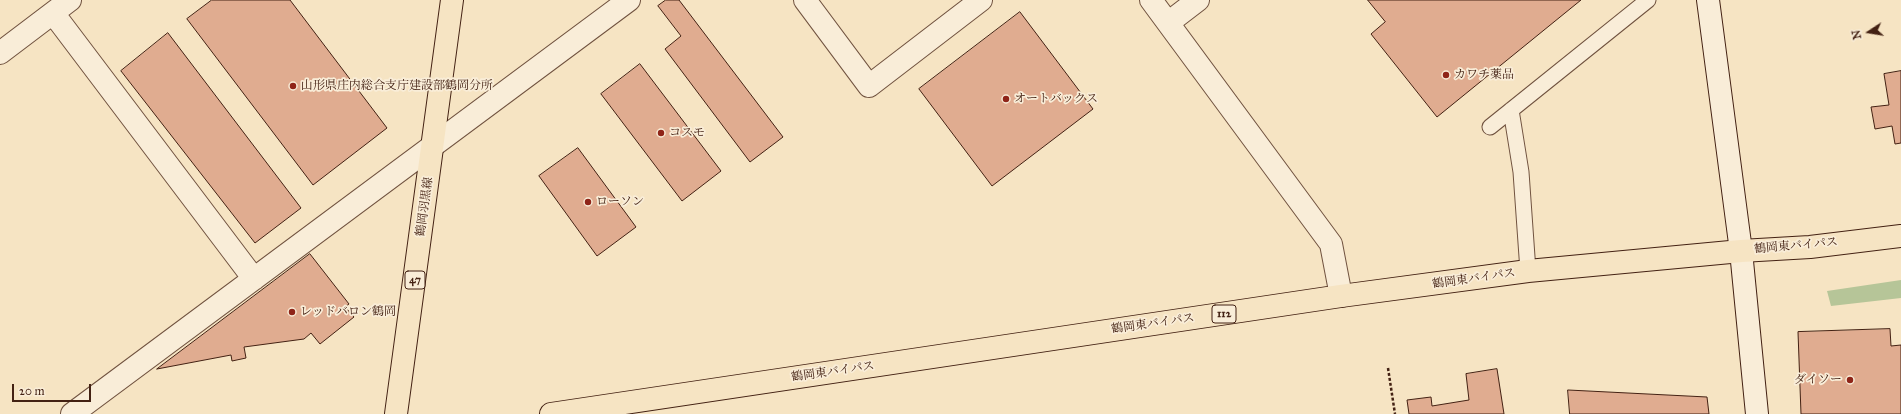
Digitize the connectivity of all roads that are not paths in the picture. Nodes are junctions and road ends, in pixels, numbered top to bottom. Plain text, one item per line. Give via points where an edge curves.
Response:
1 (70, 0) edge
2 (452, 0) edge
3 (628, 0) edge
4 (805, 0) edge
5 (981, 0) edge
6 (1151, 0) edge
7 (1198, 0) edge
8 (1648, 0) edge
9 (1708, 0) edge
10 (53, 13) junction
11 (1168, 23) junction
12 (0, 53) edge
13 (1511, 110) junction
14 (1490, 126) dead end
15 (433, 145) junction
16 (1901, 236) edge
17 (1741, 251) junction
18 (1528, 271) junction
19 (254, 279) junction
20 (1341, 296) junction
21 (72, 414) edge
22 (396, 414) edge
23 (550, 414) edge
24 (1757, 414) edge

1 - 10 street
2 - 15 main road, 鶴岡羽黒線 / 47
3 - 15 street
4 - 5 street via 868,86
6 - 11 street
7 - 11 street
8 - 13 lane
9 - 17 street
10 - 12 street
10 - 19 street
11 - 20 street via 1331,244
13 - 14 lane
13 - 18 lane via 1520,172
15 - 19 street
15 - 22 main road, 鶴岡羽黒線 / 47
16 - 17 main road, 鶴岡東バイパス / 112
17 - 18 main road, 鶴岡東バイパス / 112
17 - 24 street
18 - 20 main road, 鶴岡東バイパス / 112
19 - 21 street
20 - 23 main road, 鶴岡東バイパス / 112

